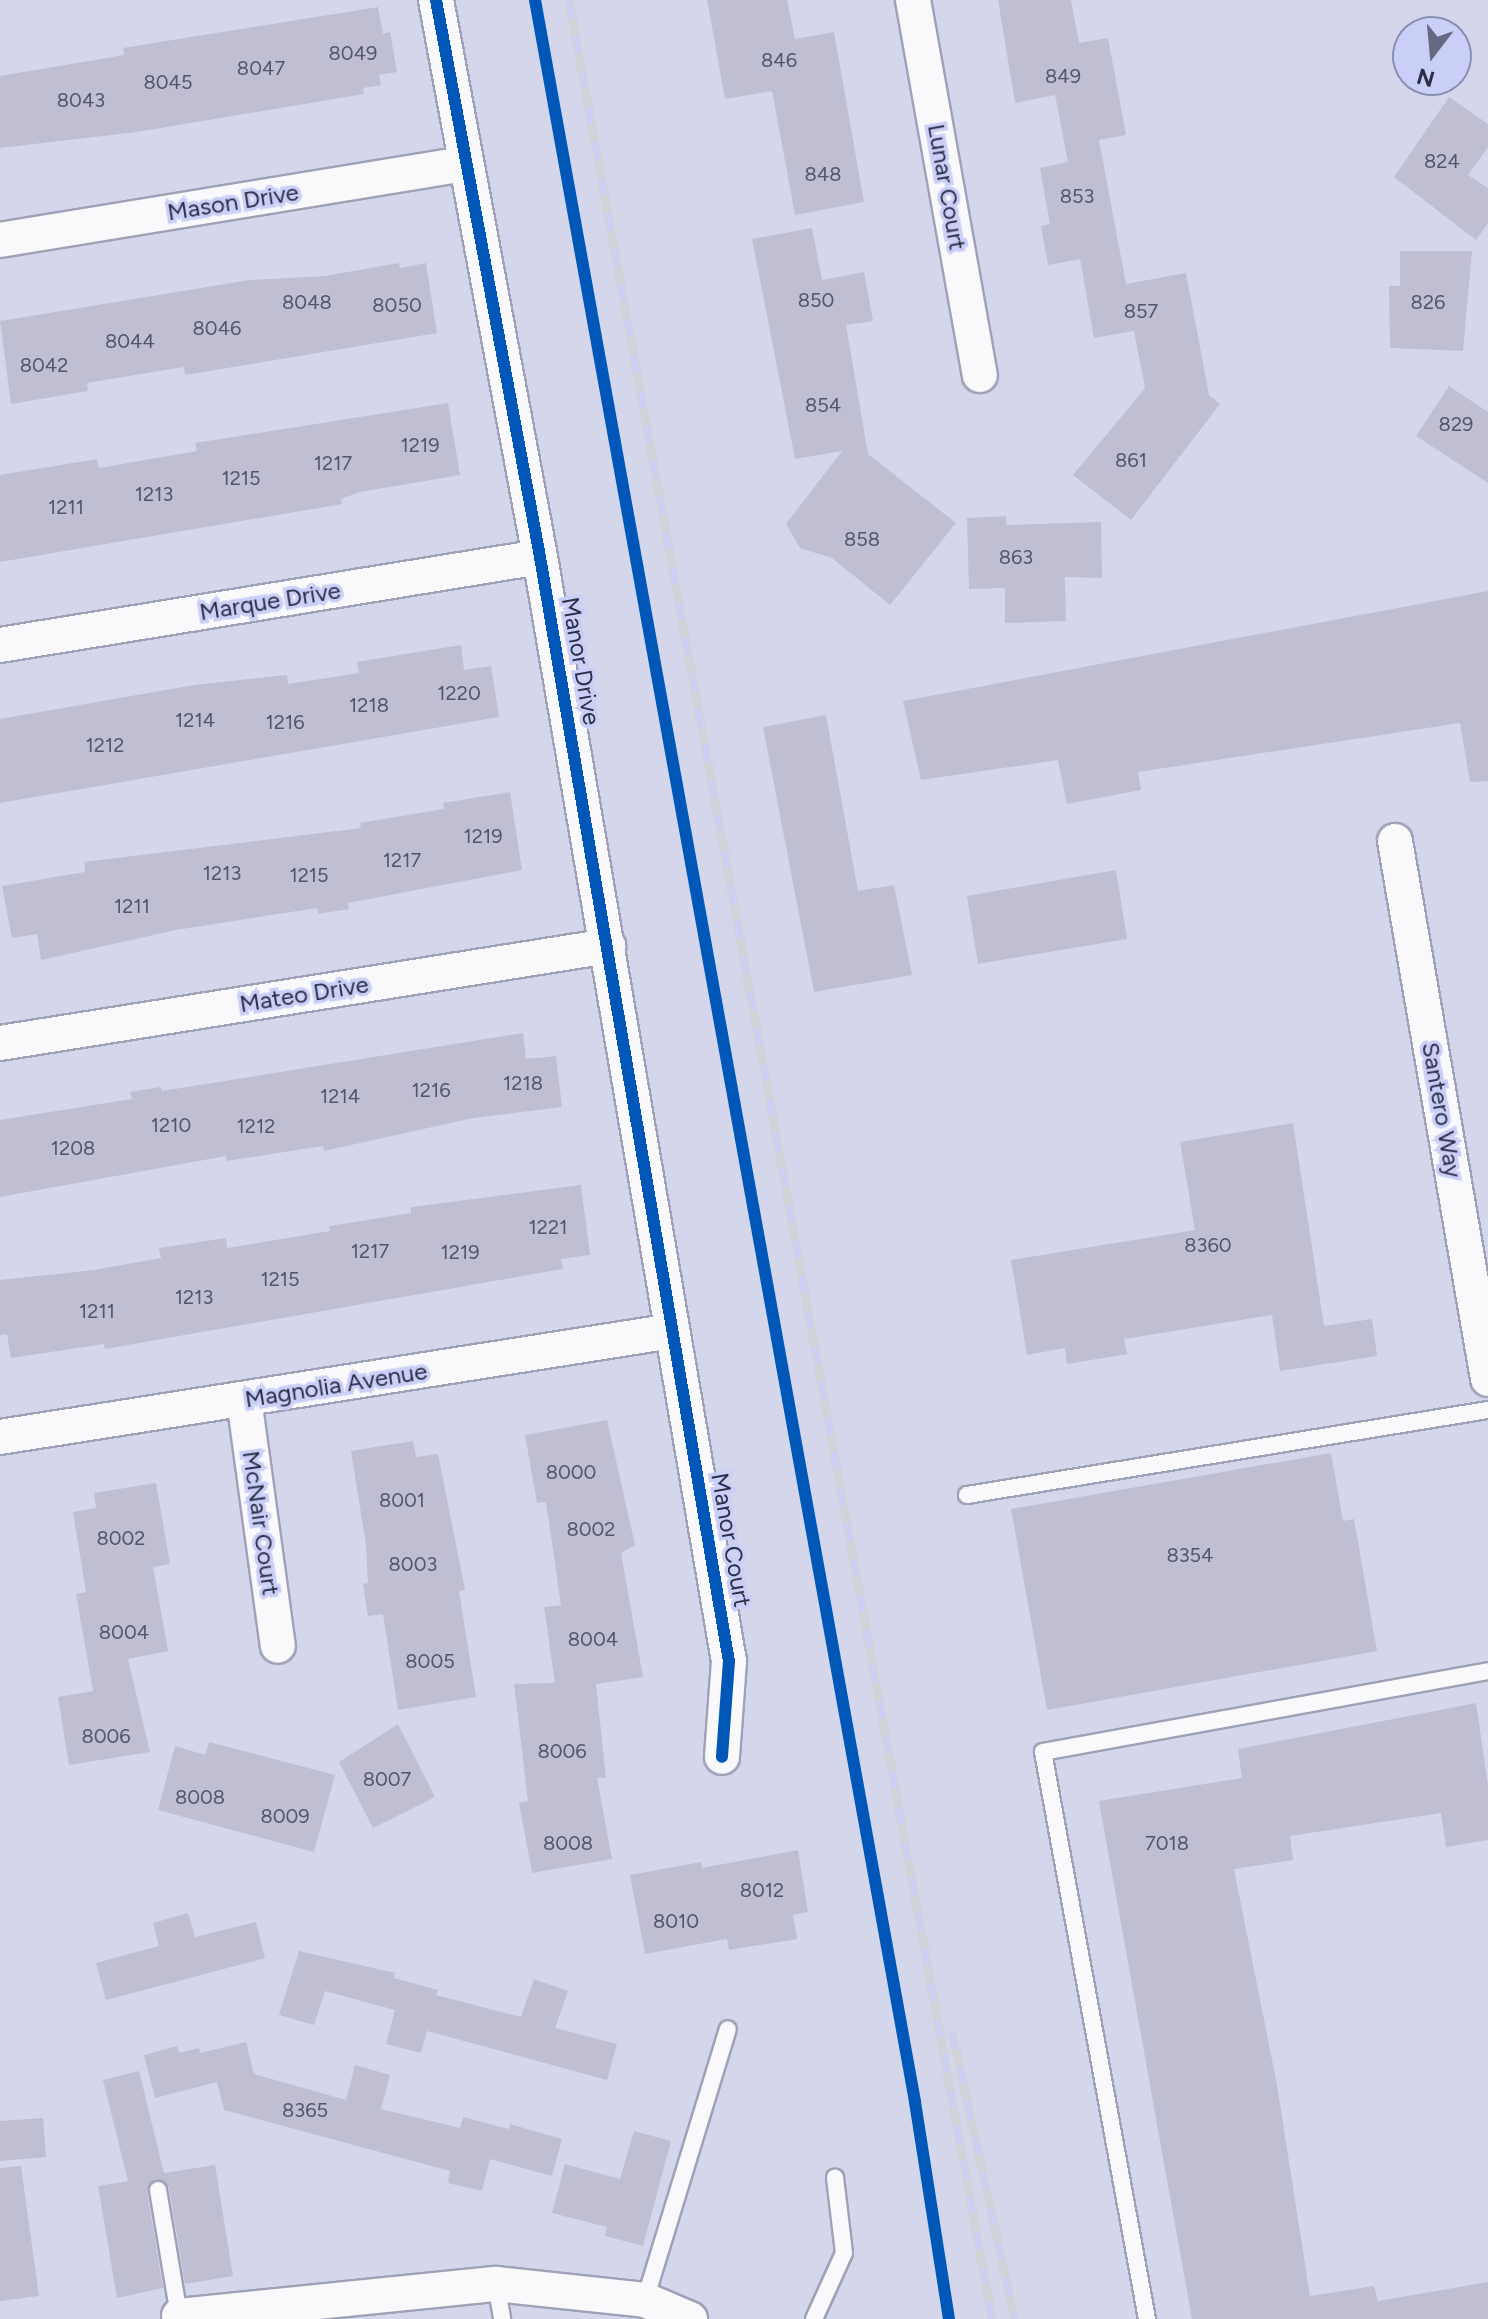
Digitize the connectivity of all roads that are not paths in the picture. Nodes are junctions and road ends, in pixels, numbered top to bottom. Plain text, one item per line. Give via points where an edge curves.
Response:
1 (436, 0) edge
2 (913, 0) edge
3 (465, 164) junction
4 (0, 240) edge
5 (980, 375) dead end
6 (540, 557) junction
7 (0, 645) edge
8 (1395, 841) dead end
9 (608, 946) junction
10 (0, 1043) edge
11 (672, 1331) junction
12 (1488, 1379) edge
13 (244, 1399) junction
14 (1488, 1410) edge
15 (0, 1437) edge
16 (967, 1495) dead end
17 (278, 1646) dead end
18 (1488, 1671) edge
19 (722, 1757) dead end
20 (728, 2029) dead end
21 (835, 2178) dead end
22 (158, 2190) dead end
23 (496, 2284) junction
24 (645, 2300) junction
25 (179, 2316) joint
26 (502, 2319) edge
27 (690, 2319) edge
28 (814, 2319) edge
29 (1147, 2319) edge

1 - 3 street, Manor Drive
2 - 5 street, Lunar Court
3 - 4 street, Mason Drive
3 - 6 street, Manor Drive
6 - 7 street, Marque Drive
6 - 9 street, Manor Drive
8 - 12 street, Santero Way
9 - 10 street, Mateo Drive
9 - 11 street, Manor Drive
11 - 13 street, Magnolia Avenue
11 - 19 street, Manor Court via 729,1661
13 - 15 street, Magnolia Avenue
13 - 17 street, McNair Court
14 - 16 lane
18 - 29 lane via 1043,1752
20 - 24 lane
21 - 28 lane via 844,2253
22 - 25 lane
23 - 24 street
23 - 25 street
23 - 26 lane
24 - 27 street

